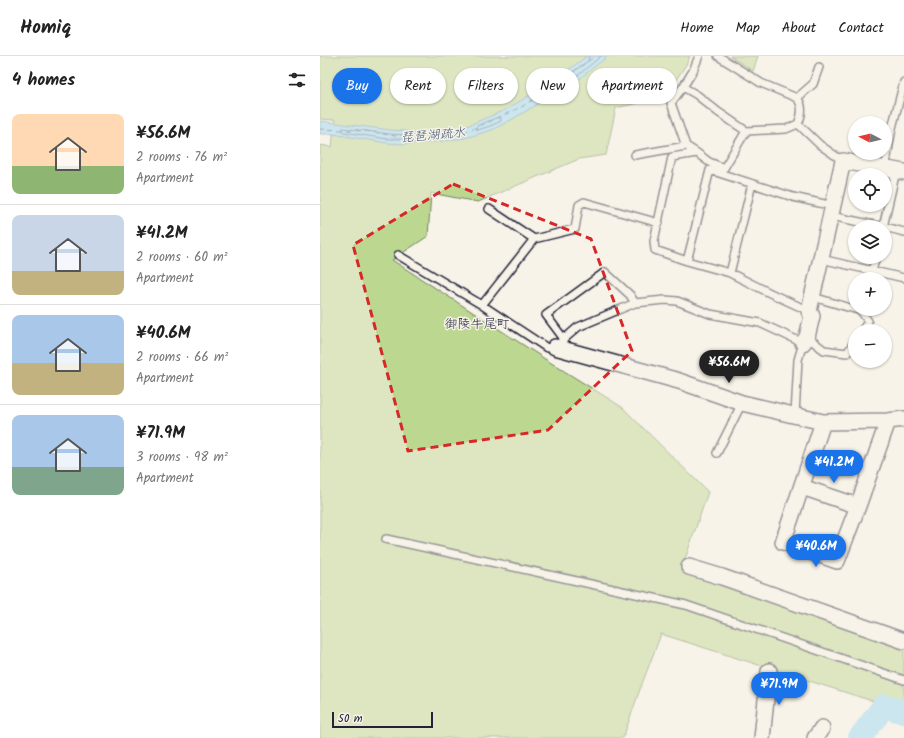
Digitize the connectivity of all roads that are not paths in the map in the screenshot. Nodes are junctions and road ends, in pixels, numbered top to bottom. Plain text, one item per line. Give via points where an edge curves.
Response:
1 (699, 56) edge
2 (718, 56) edge
3 (819, 67) dead end
4 (904, 82) edge
5 (683, 87) junction
6 (798, 98) junction
7 (798, 124) junction
8 (746, 131) junction
9 (686, 146) junction
10 (698, 153) junction
11 (635, 155) dead end
12 (843, 161) junction
13 (895, 170) edge
14 (752, 184) junction
15 (489, 209) dead end
16 (832, 211) junction
17 (861, 220) edge
18 (885, 220) edge
19 (658, 223) junction
20 (892, 229) edge
21 (904, 232) edge
22 (534, 239) junction
23 (398, 255) dead end
24 (821, 260) junction
25 (687, 261) junction
26 (874, 264) edge
27 (872, 271) junction
28 (730, 273) junction
29 (904, 278) edge
30 (634, 303) junction
31 (811, 304) junction
32 (482, 305) junction
33 (866, 324) edge
34 (805, 340) junction
35 (560, 343) junction
36 (848, 352) edge
37 (742, 403) junction
38 (795, 415) junction
39 (904, 419) edge
40 (888, 421) junction
41 (823, 422) junction
42 (718, 453) dead end
43 (802, 487) junction
44 (858, 506) junction
45 (386, 539) dead end
46 (689, 567) dead end
47 (904, 641) edge
48 (769, 671) dead end
49 (904, 680) edge
50 (762, 738) edge

1 - 5 lane
2 - 6 lane via 761,83
3 - 6 lane via 812,84
4 - 13 lane via 892,128
5 - 8 lane via 698,94 718,112
5 - 9 lane via 672,103
6 - 7 lane via 802,110
7 - 8 lane via 786,129
7 - 12 lane via 820,145
8 - 10 lane via 724,168 709,162
9 - 10 lane
9 - 11 lane
10 - 19 lane via 672,157
12 - 13 street
12 - 16 street
13 - 18 lane
14 - 16 lane
14 - 25 lane via 710,170
14 - 28 lane
15 - 22 lane
16 - 17 lane
16 - 24 street
19 - 22 lane via 584,202 579,204 575,229
19 - 25 lane via 655,250
20 - 21 lane
22 - 32 lane
23 - 32 lane
24 - 27 lane
24 - 31 street
25 - 28 lane
26 - 27 lane
27 - 29 lane
28 - 31 lane via 770,293
30 - 34 lane via 677,301 710,314 760,323
30 - 35 lane via 578,327
30 - 35 lane via 630,295 605,272 546,315
31 - 33 lane via 861,311 868,321
31 - 34 street via 812,316
32 - 35 lane via 547,348
34 - 36 lane via 824,350
34 - 38 lane via 798,360
35 - 37 street
37 - 38 street
37 - 42 lane
38 - 41 street
39 - 40 street
40 - 41 street
40 - 44 street
41 - 43 street
43 - 44 street
43 - 44 street via 783,542 837,561
45 - 49 lane via 686,605
46 - 47 street
48 - 50 street

